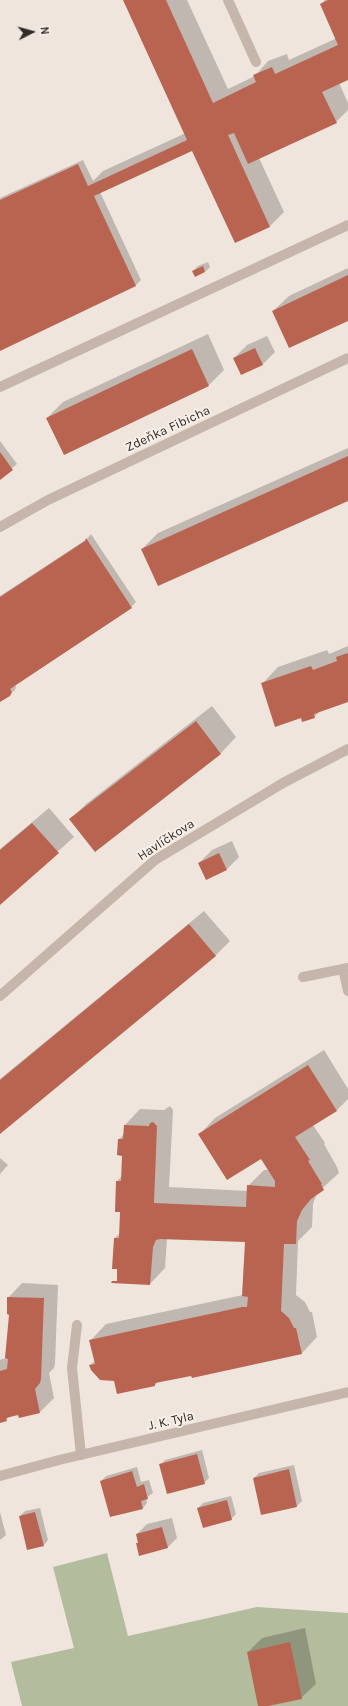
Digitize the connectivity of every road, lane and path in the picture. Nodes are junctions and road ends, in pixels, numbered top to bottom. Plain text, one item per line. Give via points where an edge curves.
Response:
1 (228, 0) edge
2 (256, 62) dead end
3 (348, 225) edge
4 (348, 358) edge
5 (0, 387) edge
6 (0, 527) edge
7 (348, 750) edge
8 (345, 968) edge
9 (303, 977) dead end
10 (348, 992) edge
11 (0, 996) edge
12 (77, 1325) dead end
13 (348, 1392) edge
14 (81, 1455) junction
15 (0, 1476) edge

1 - 2 street
3 - 5 street
4 - 6 street, Zdeňka Fibicha via 48,500
7 - 11 street, Havlíčkova via 283,783 155,860
8 - 9 street
8 - 10 street
12 - 14 street via 72,1368
13 - 14 street, J. K. Tyla
14 - 15 street, J. K. Tyla

